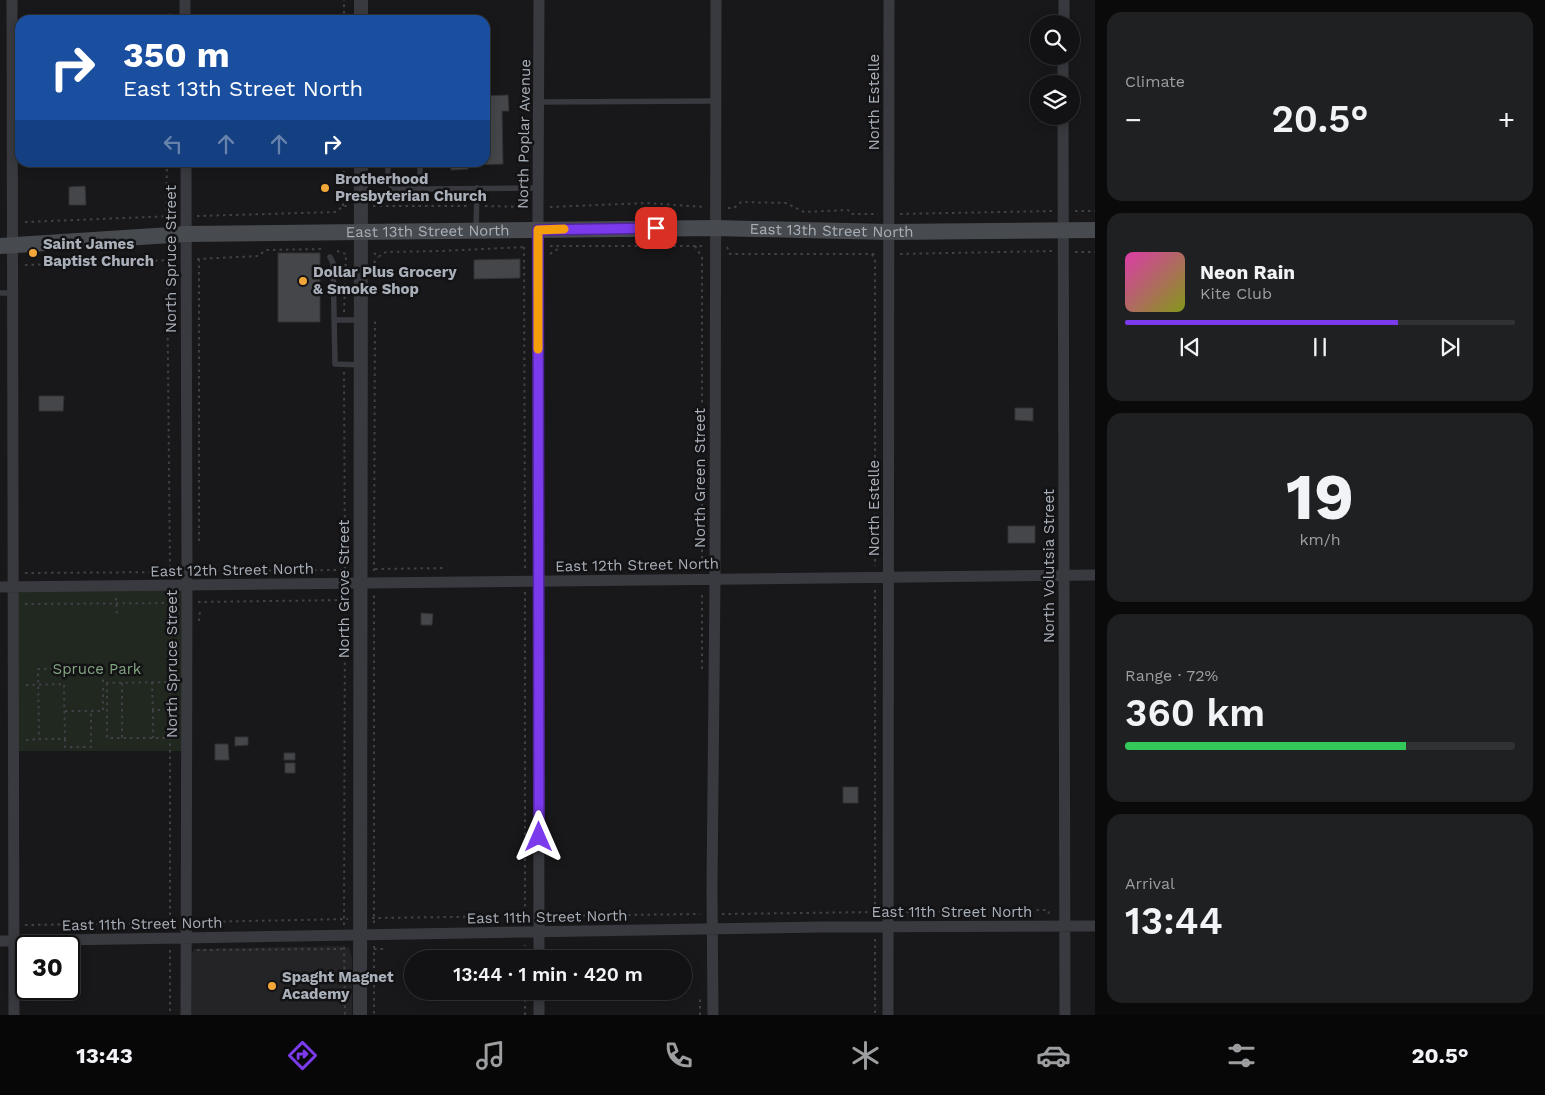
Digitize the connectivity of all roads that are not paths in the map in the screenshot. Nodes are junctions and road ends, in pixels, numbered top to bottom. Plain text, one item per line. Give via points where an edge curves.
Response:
1 (12, 0) edge
2 (185, 0) edge
3 (361, 0) edge
4 (539, 0) edge
5 (716, 0) edge
6 (889, 0) edge
7 (1064, 0) edge
8 (185, 15) edge
9 (361, 15) edge
10 (1064, 15) edge
11 (715, 101) junction
12 (540, 102) junction
13 (15, 113) edge
14 (1063, 125) edge
15 (15, 167) edge
16 (186, 167) edge
17 (361, 167) edge
18 (388, 167) edge
19 (420, 167) edge
20 (477, 188) junction
21 (538, 188) junction
22 (427, 189) junction
23 (715, 228) junction
24 (476, 230) junction
25 (538, 230) junction
26 (1095, 230) edge
27 (1063, 231) junction
28 (361, 232) junction
29 (888, 232) junction
30 (186, 234) junction
31 (6, 246) edge
32 (330, 257) dead end
33 (13, 292) junction
34 (0, 293) edge
35 (334, 320) junction
36 (361, 320) junction
37 (361, 364) junction
38 (365, 574) junction
39 (1095, 575) edge
40 (1064, 576) junction
41 (889, 578) junction
42 (715, 580) junction
43 (539, 581) junction
44 (187, 585) junction
45 (0, 587) edge
46 (14, 587) junction
47 (1065, 926) junction
48 (1095, 926) edge
49 (888, 927) junction
50 (713, 929) junction
51 (539, 932) junction
52 (185, 938) junction
53 (0, 941) edge
54 (14, 941) junction
55 (367, 942) junction
56 (539, 950) edge
57 (539, 1000) edge
58 (14, 1015) edge
59 (186, 1015) edge
60 (360, 1015) edge
61 (539, 1015) edge
62 (714, 1015) edge
63 (888, 1015) edge
64 (1065, 1015) edge

1 - 13 street
2 - 8 street
3 - 9 street
4 - 12 street, North Poplar Avenue
5 - 11 street, North Green Street
6 - 29 street, North Estelle
7 - 10 street
11 - 12 lane
11 - 23 street, North Green Street
12 - 21 street, North Poplar Avenue
14 - 27 street, North Volutsia Street
15 - 31 street via 13,222
16 - 30 street, North Spruce Street
17 - 28 street, North Grove Street
18 - 22 lane via 388,180 393,189
19 - 22 lane via 420,183
20 - 21 lane
20 - 22 lane
20 - 24 lane
21 - 25 street, North Poplar Avenue
23 - 25 main road, East 13th Street North
23 - 29 main road, East 13th Street North
23 - 42 street, North Green Street
24 - 25 main road, East 13th Street North
24 - 28 main road, East 13th Street North
25 - 43 street, North Poplar Avenue
26 - 27 main road, East 13th Street North
27 - 29 main road, East 13th Street North
27 - 40 street, North Volutsia Street
28 - 30 main road, East 13th Street North
28 - 36 street, North Grove Street
29 - 41 street, North Estelle
30 - 31 main road, East 13th Street North
30 - 44 street, North Spruce Street
31 - 33 street via 13,267
32 - 35 lane via 333,263
33 - 34 lane
33 - 46 street
35 - 36 lane
35 - 37 lane via 335,364
36 - 37 street, North Grove Street
37 - 38 street, North Grove Street
38 - 43 street, East 12th Street North via 374,583
38 - 44 street, East 12th Street North via 345,583
38 - 55 street, North Grove Street
39 - 40 street, East 12th Street North
40 - 41 street, East 12th Street North
40 - 47 street, North Volutsia Street
41 - 42 street, East 12th Street North
41 - 49 street, North Estelle
42 - 43 street, East 12th Street North
42 - 50 street, North Green Street
43 - 51 street, North Poplar Avenue
44 - 46 street, East 12th Street North
44 - 52 street, North Spruce Street
45 - 46 street, East 12th Street North
46 - 54 street
47 - 48 street, East 11th Street North
47 - 49 street, East 11th Street North
47 - 64 street, North Volutsia Street
49 - 50 street, East 11th Street North
49 - 63 street, North Estelle
50 - 51 street, East 11th Street North
50 - 62 street, North Green Street
51 - 55 street, East 11th Street North
51 - 56 street, North Poplar Avenue
52 - 54 street, East 11th Street North
52 - 55 street, East 11th Street North via 344,935
52 - 59 street, North Spruce Street
53 - 54 street, East 11th Street North
54 - 58 street
55 - 60 street, North Grove Street
57 - 61 street

